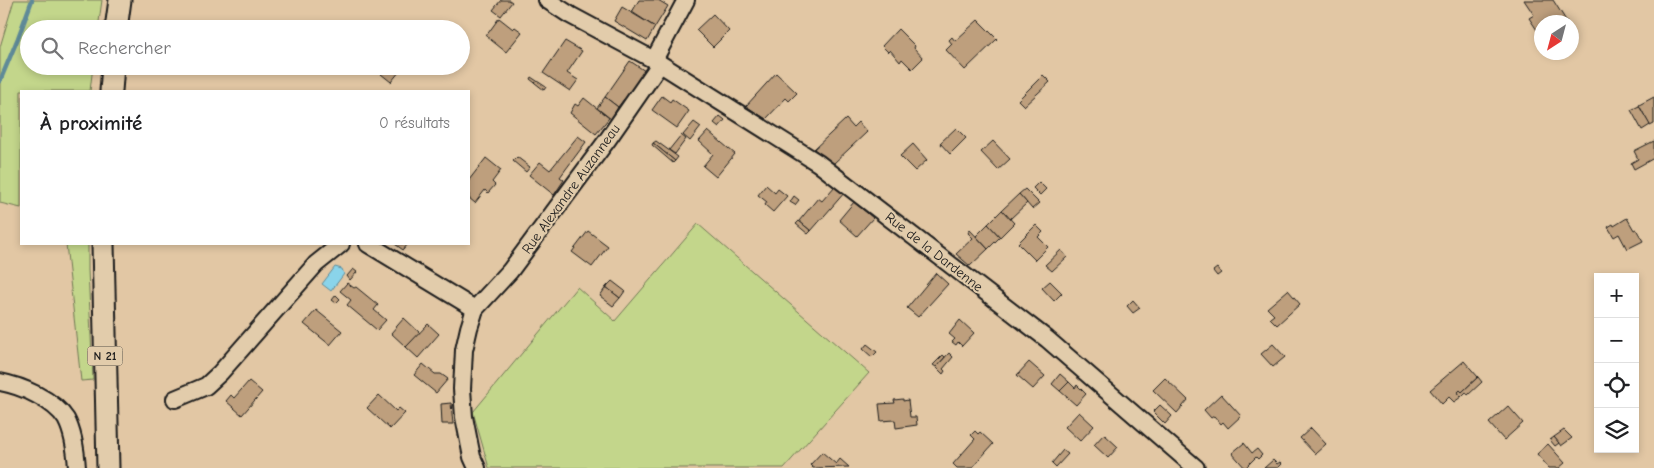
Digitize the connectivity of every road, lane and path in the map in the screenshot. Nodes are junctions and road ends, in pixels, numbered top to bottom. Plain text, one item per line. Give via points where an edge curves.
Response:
1 (120, 0) edge
2 (547, 0) edge
3 (686, 0) edge
4 (117, 20) edge
5 (657, 62) junction
6 (112, 75) edge
7 (111, 90) edge
8 (103, 245) edge
9 (340, 245) edge
10 (370, 245) edge
11 (475, 308) junction
12 (0, 382) edge
13 (175, 399) dead end
14 (77, 468) edge
15 (108, 468) edge
16 (477, 468) edge
17 (1196, 468) edge

1 - 4 main road
2 - 5 street, Rue de la Dardenne
3 - 5 street, Rue Alexandre Auzanneau
5 - 11 street, Rue Alexandre Auzanneau via 608,139 510,271
5 - 17 street, Rue de la Dardenne via 818,163 1047,339
6 - 7 main road
8 - 15 main road, N 21
9 - 13 street via 316,264 220,373 206,386
10 - 11 street
11 - 16 street via 464,350 462,389 464,417
12 - 14 street via 44,398 66,419 76,449

